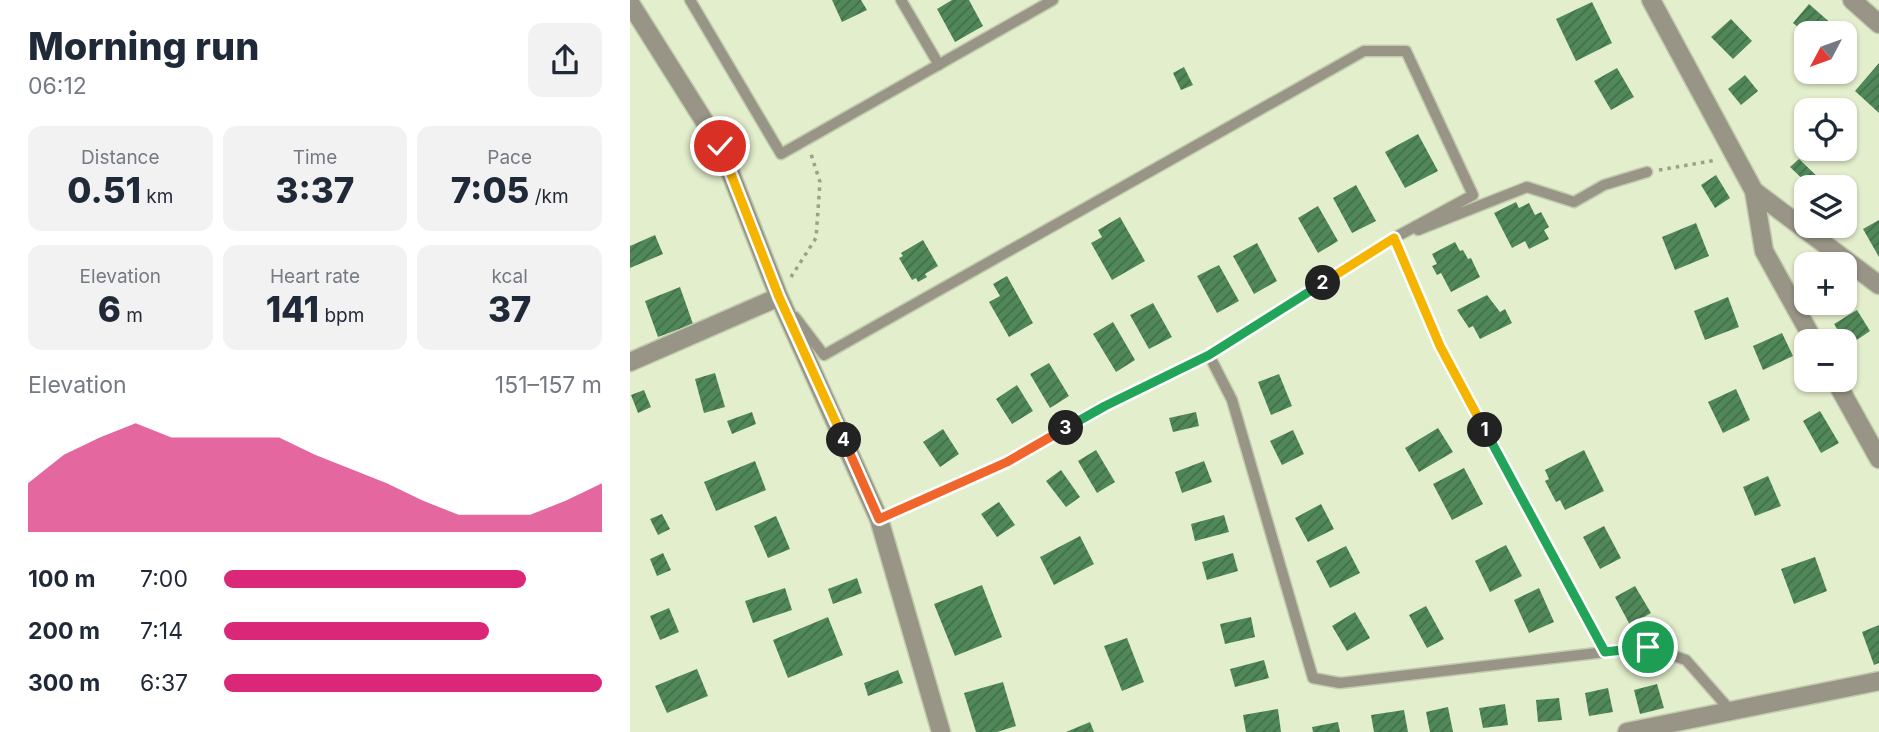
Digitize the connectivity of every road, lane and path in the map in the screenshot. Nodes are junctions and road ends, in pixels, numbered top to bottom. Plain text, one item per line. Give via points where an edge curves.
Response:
1 (690, 0) edge
2 (901, 0) edge
3 (1054, 0) edge
4 (1651, 0) edge
5 (1852, 0) edge
6 (630, 3) edge
7 (1879, 24) edge
8 (939, 65) junction
9 (807, 140) junction
10 (1700, 163) dead end
11 (1647, 172) joint
12 (1754, 191) junction
13 (1394, 238) junction
14 (1879, 285) edge
15 (779, 297) junction
16 (1807, 329) edge
17 (1209, 355) junction
18 (630, 362) edge
19 (1842, 392) edge
20 (1879, 459) edge
21 (879, 519) junction
22 (1605, 652) junction
23 (1879, 681) edge
24 (1731, 711) junction
25 (941, 732) edge
26 (1627, 732) edge

1 - 9 lane via 781,154
2 - 8 lane
3 - 8 lane
4 - 12 street
5 - 7 street
6 - 15 street via 720,146
8 - 9 lane
9 - 15 path via 820,182 816,237
10 - 11 path
11 - 13 lane via 1604,185 1574,202 1527,187
12 - 14 street
12 - 16 street via 1764,251
13 - 15 lane via 1473,195 1406,51 1364,51 824,355
13 - 17 lane
13 - 22 lane via 1440,346
15 - 18 street
15 - 21 street
17 - 21 lane via 1105,406 1007,462
17 - 22 lane via 1232,400 1312,678 1340,683
19 - 20 street
21 - 25 street
22 - 24 lane via 1648,647 1686,660
23 - 24 street
24 - 26 street

